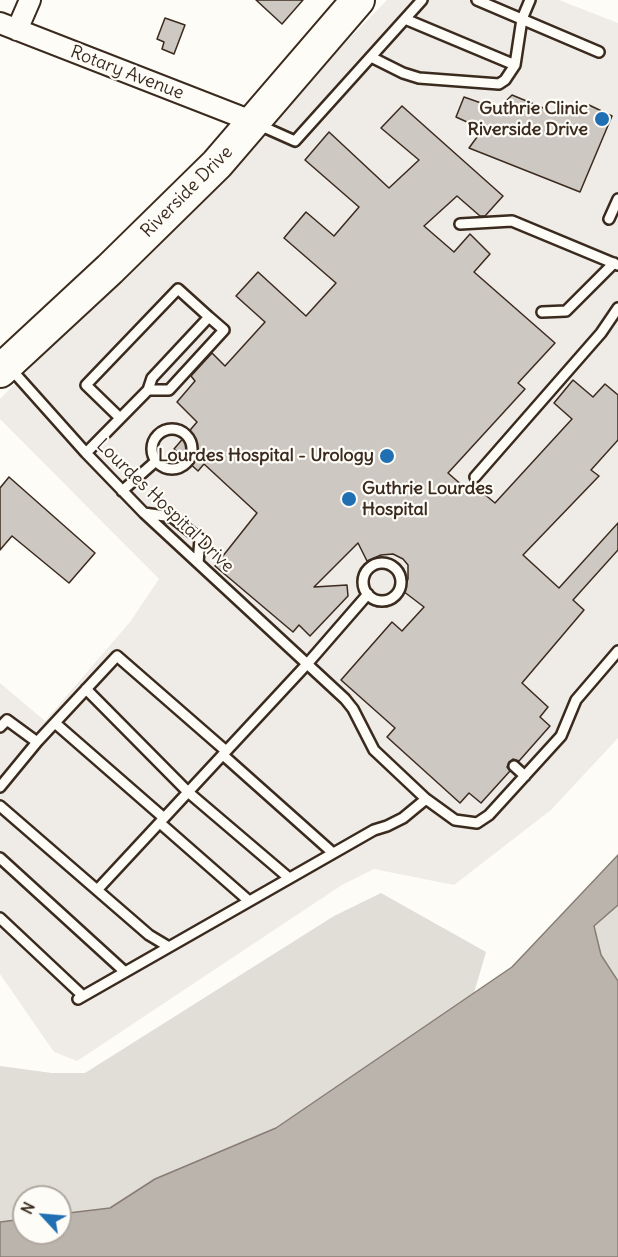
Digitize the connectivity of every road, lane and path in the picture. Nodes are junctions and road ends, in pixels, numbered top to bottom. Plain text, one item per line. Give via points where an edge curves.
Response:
1 (30, 0) edge
2 (358, 0) edge
3 (422, 0) edge
4 (477, 0) edge
5 (530, 0) edge
6 (405, 19) junction
7 (522, 20) junction
8 (9, 27) edge
9 (599, 52) dead end
10 (371, 57) junction
11 (515, 65) junction
12 (254, 122) junction
13 (618, 199) edge
14 (609, 219) dead end
15 (460, 224) dead end
16 (616, 264) edge
17 (618, 308) edge
18 (542, 312) dead end
19 (209, 317) junction
20 (2, 364) edge
21 (148, 390) junction
22 (120, 418) junction
23 (86, 453) junction
24 (156, 461) junction
25 (475, 477) dead end
26 (122, 491) junction
27 (144, 513) junction
28 (198, 563) junction
29 (368, 594) junction
30 (618, 651) edge
31 (308, 663) junction
32 (86, 690) junction
33 (55, 723) junction
34 (0, 728) edge
35 (37, 742) junction
36 (224, 753) junction
37 (514, 766) dead end
38 (525, 776) junction
39 (0, 787) edge
40 (188, 792) junction
41 (426, 799) junction
42 (0, 806) edge
43 (162, 821) junction
44 (333, 853) junction
45 (0, 858) edge
46 (289, 878) junction
47 (98, 889) junction
48 (249, 901) junction
49 (0, 918) edge
50 (169, 946) junction
51 (125, 972) junction

1 - 8 street
2 - 12 main road, Riverside Drive
3 - 6 lane
4 - 7 lane
5 - 7 lane
6 - 10 lane
6 - 11 lane
7 - 9 lane
7 - 11 lane
8 - 12 street, Rotary Avenue
10 - 11 lane via 419,78 493,84 505,80
10 - 12 lane via 295,141
12 - 20 main road, Riverside Drive via 110,269
13 - 14 lane
15 - 16 lane via 512,221
16 - 18 lane via 566,311
17 - 25 lane via 601,333
19 - 21 lane via 152,378
19 - 21 lane via 224,330 169,390
19 - 22 lane via 178,290 86,385
20 - 23 lane, Lourdes Hospital Drive
21 - 22 lane
22 - 23 lane
23 - 26 lane, Lourdes Hospital Drive
24 - 24 lane via 173,469 185,464 192,452 187,435 171,429 160,433 152,449
24 - 26 lane
26 - 27 lane, Lourdes Hospital Drive
27 - 28 lane, Lourdes Hospital Drive
27 - 28 lane via 172,517 200,539
28 - 31 lane, Lourdes Hospital Drive
29 - 29 lane via 379,600 396,595 401,584 394,567 383,563 371,567 363,583
29 - 31 lane
30 - 38 lane via 576,700 561,736
31 - 36 lane
31 - 41 lane, Lourdes Hospital Drive via 353,709 374,750
32 - 33 lane
32 - 36 lane via 117,656
32 - 40 lane
33 - 35 lane
33 - 43 lane
34 - 35 lane via 8,720
35 - 39 lane
36 - 40 lane
36 - 44 lane
37 - 38 lane
38 - 41 lane, Lourdes Hospital Drive via 477,824 455,820
40 - 43 lane
40 - 46 lane
41 - 44 lane via 404,818
42 - 47 lane
43 - 47 lane
43 - 48 lane
44 - 46 lane
45 - 51 lane
46 - 48 lane
47 - 50 lane via 149,935
48 - 50 lane
49 - 51 lane via 81,997
50 - 51 lane

